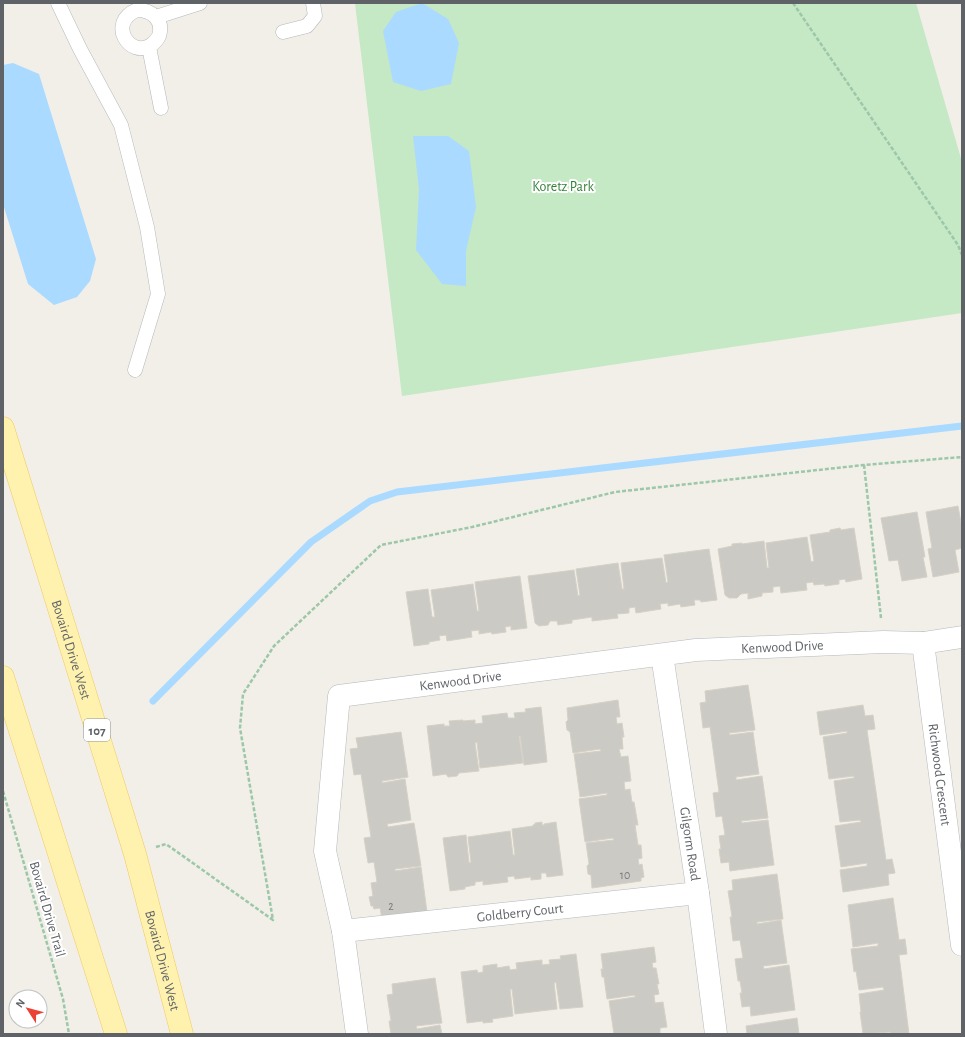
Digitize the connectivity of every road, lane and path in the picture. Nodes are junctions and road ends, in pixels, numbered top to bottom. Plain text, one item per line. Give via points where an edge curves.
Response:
1 (58, 3) edge
2 (200, 3) edge
3 (313, 3) edge
4 (793, 3) edge
5 (156, 17) junction
6 (284, 32) dead end
7 (149, 47) junction
8 (161, 108) dead end
9 (962, 255) edge
10 (135, 370) dead end
11 (3, 428) edge
12 (962, 457) edge
13 (864, 465) junction
14 (962, 637) edge
15 (883, 642) junction
16 (922, 643) junction
17 (662, 655) junction
18 (3, 677) edge
19 (3, 791) edge
20 (135, 854) junction
21 (698, 893) junction
22 (343, 931) junction
23 (962, 945) edge
24 (69, 1034) edge
25 (116, 1034) edge
26 (182, 1034) edge
27 (357, 1034) edge
28 (716, 1034) edge

1 - 10 lane via 121,125 147,227 158,294
2 - 5 lane
3 - 6 lane via 315,16 307,26
4 - 9 path
5 - 7 lane via 160,31 158,38
5 - 7 lane via 149,12 137,10 127,16 122,27 122,34 130,45 136,48
7 - 8 lane
11 - 20 main road, Bovaird Drive West / 107
12 - 13 path
13 - 15 path
13 - 20 path via 615,492 472,527 381,545 274,646 243,694 240,728 273,920 166,844
14 - 16 street
15 - 16 street, Kenwood Drive
15 - 17 street, Kenwood Drive via 696,650
16 - 23 street, Richwood Crescent
17 - 21 street, Gilgorm Road
17 - 22 street, Kenwood Drive via 339,696 325,852
18 - 25 main road
19 - 24 path, Bovaird Drive Trail via 63,999
20 - 26 main road, Bovaird Drive West / 107
21 - 22 street, Goldberry Court
21 - 28 street, Gilgorm Road
22 - 27 street, Kenwood Drive

